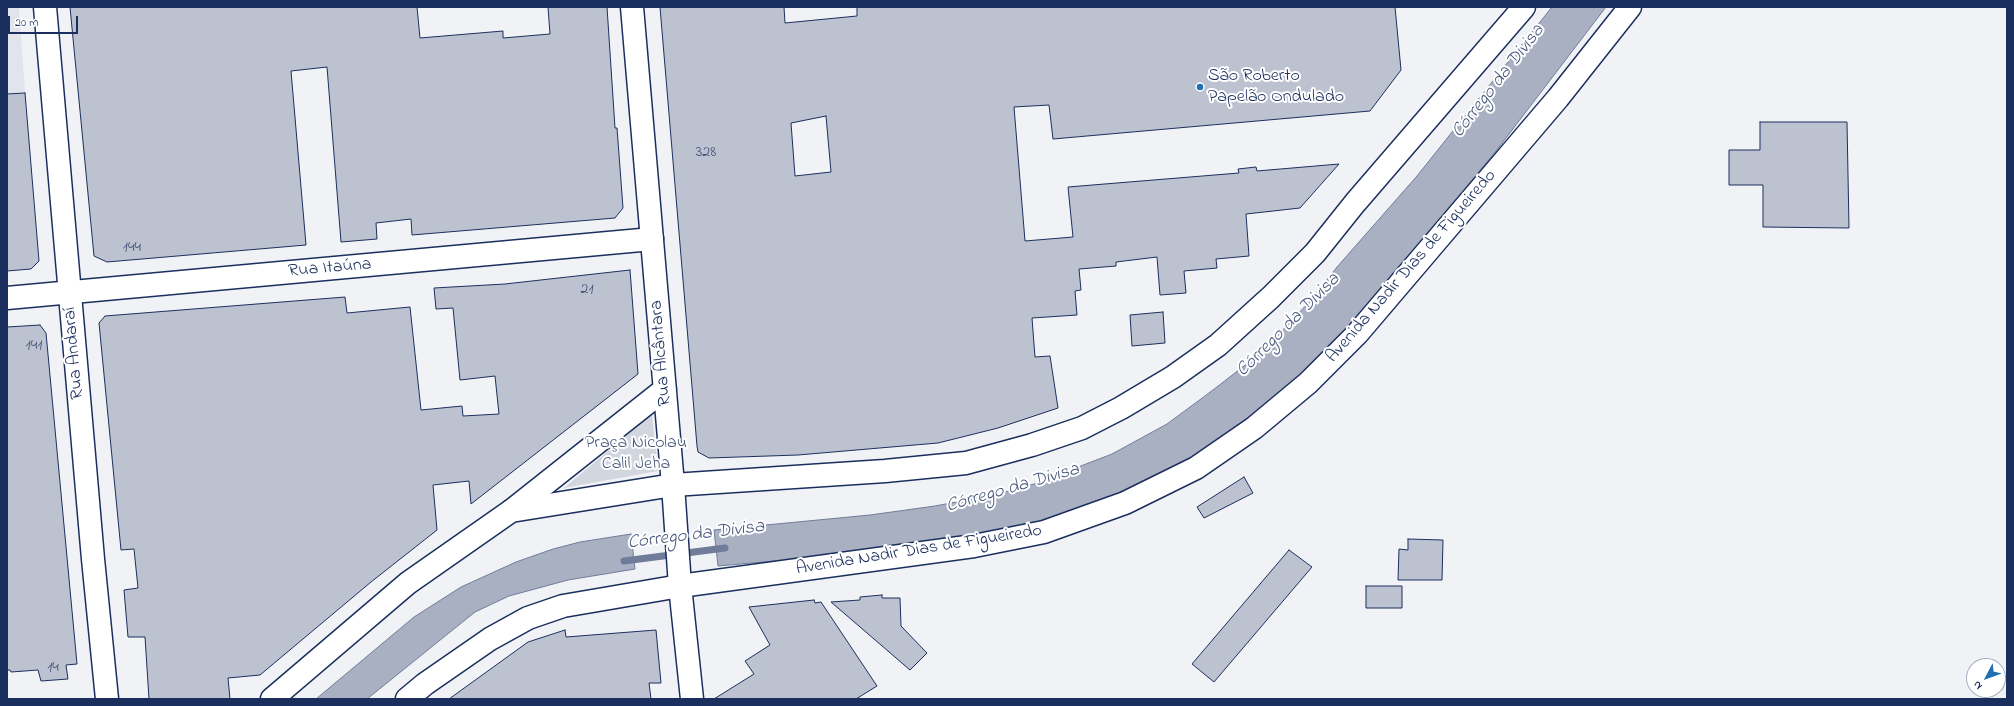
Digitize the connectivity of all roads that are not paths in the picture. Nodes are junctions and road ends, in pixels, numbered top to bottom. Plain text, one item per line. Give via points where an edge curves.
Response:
1 (44, 7) edge
2 (632, 7) edge
3 (1524, 7) edge
4 (1630, 7) edge
5 (652, 239) junction
6 (70, 292) junction
7 (7, 298) edge
8 (664, 389) junction
9 (673, 485) junction
10 (511, 511) junction
11 (680, 586) junction
12 (107, 699) edge
13 (272, 699) edge
14 (407, 699) edge
15 (692, 699) edge

1 - 6 main road, Rua Andaraí
2 - 5 main road, Rua Alcântara
3 - 9 main road via 1315,253 1271,297 1218,345 1173,377 1121,408 1082,428 966,463
4 - 11 main road, Avenida Nadir Dias de Figueiredo via 1558,98 1357,334 1308,383 1266,418 1196,468 1125,503 1044,532 974,546
5 - 6 main road, Rua Itaúna
5 - 8 main road, Rua Alcântara
6 - 7 main road, Rua Itaúna
6 - 12 main road, Rua Andaraí
8 - 9 main road, Rua Alcântara
8 - 10 main road
9 - 10 main road
9 - 11 main road, Rua Alcântara
10 - 13 main road via 408,583
11 - 14 main road, Avenida Nadir Dias de Figueiredo via 562,606 528,618 490,639
11 - 15 main road, Rua Alcântara

